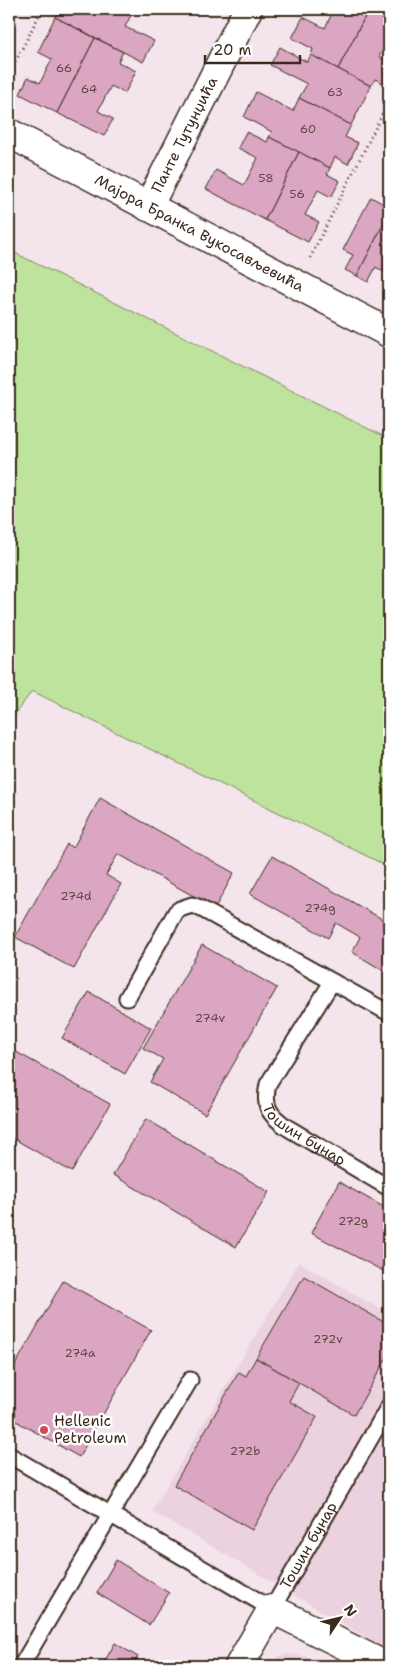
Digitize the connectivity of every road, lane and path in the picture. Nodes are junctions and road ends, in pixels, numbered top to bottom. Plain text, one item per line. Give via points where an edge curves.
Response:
1 (42, 9) edge
2 (248, 9) edge
3 (9, 75) edge
4 (389, 101) edge
5 (9, 133) edge
6 (148, 206) junction
7 (297, 285) junction
8 (389, 333) edge
9 (332, 982) junction
10 (126, 998) dead end
11 (389, 1013) edge
12 (389, 1188) edge
13 (190, 1380) dead end
14 (389, 1406) edge
15 (9, 1455) edge
16 (112, 1514) junction
17 (272, 1609) junction
18 (380, 1665) edge
19 (21, 1666) edge
20 (239, 1666) edge

1 - 3 path
2 - 6 street, Панте Тутунџића
4 - 7 path
5 - 6 street, Мајора Бранка Вукосављевића
6 - 7 street, Мајора Бранка Вукосављевића
7 - 8 street, Мајора Бранка Вукосављевића
9 - 10 lane via 192,905 180,908 170,921
9 - 11 lane
9 - 12 lane, Тошин бунар via 268,1084 265,1097 268,1110 288,1128
13 - 16 lane
14 - 17 lane, Тошин бунар
15 - 16 lane
16 - 17 lane
16 - 19 lane
17 - 18 street
17 - 20 street, Тошин бунар

